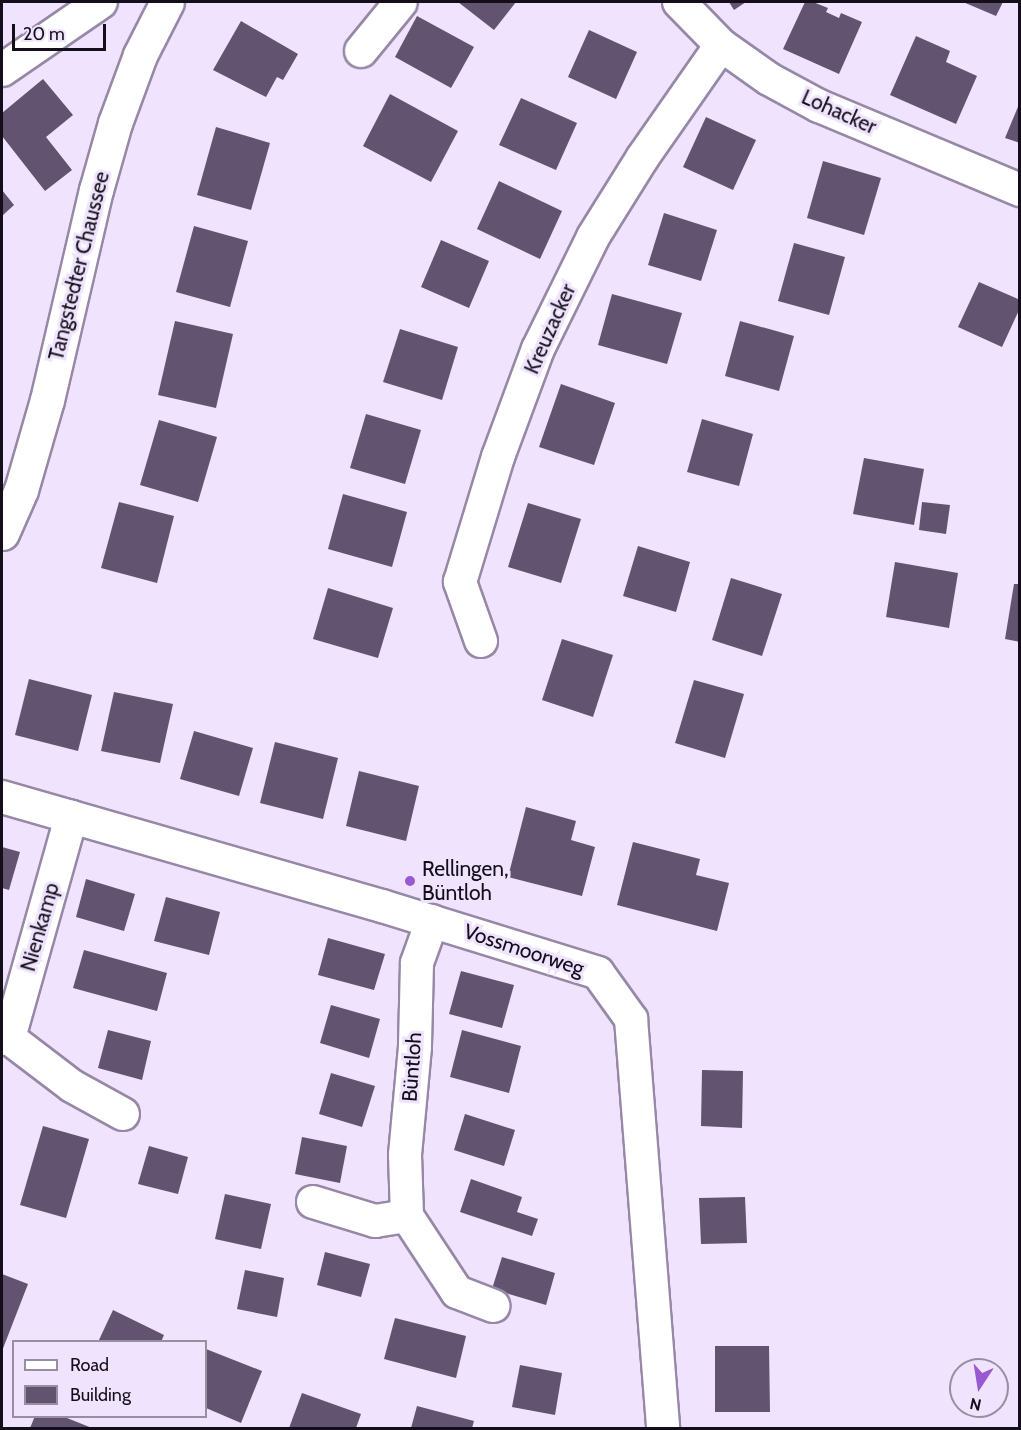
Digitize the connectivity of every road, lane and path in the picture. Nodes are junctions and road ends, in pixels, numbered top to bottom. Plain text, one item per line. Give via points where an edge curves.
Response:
1 (101, 2) edge
2 (167, 2) edge
3 (401, 2) edge
4 (679, 2) edge
5 (721, 45) junction
6 (361, 51) dead end
7 (2, 70) edge
8 (1020, 190) edge
9 (2, 533) edge
10 (481, 641) dead end
11 (2, 797) edge
12 (71, 817) junction
13 (432, 921) junction
14 (5, 1038) edge
15 (123, 1114) dead end
16 (313, 1202) dead end
17 (407, 1216) junction
18 (493, 1306) dead end
19 (663, 1428) edge

1 - 7 street
2 - 9 main road, Tangstedter Chaussee via 140,55 116,123 96,190 47,400 21,490
3 - 6 street
4 - 5 street, Lohacker
5 - 8 street, Lohacker via 769,79 819,106
5 - 10 street, Kreuzacker via 593,237 538,349 498,457 460,582
11 - 12 street, Vossmoorweg
12 - 13 street, Vossmoorweg
12 - 14 street, Nienkamp
13 - 17 street, Büntloh via 417,963 415,1047 405,1155
13 - 19 street, Vossmoorweg via 598,973 631,1019
14 - 15 street, Nienkamp via 72,1086
16 - 17 street via 375,1221
17 - 18 street via 457,1292

